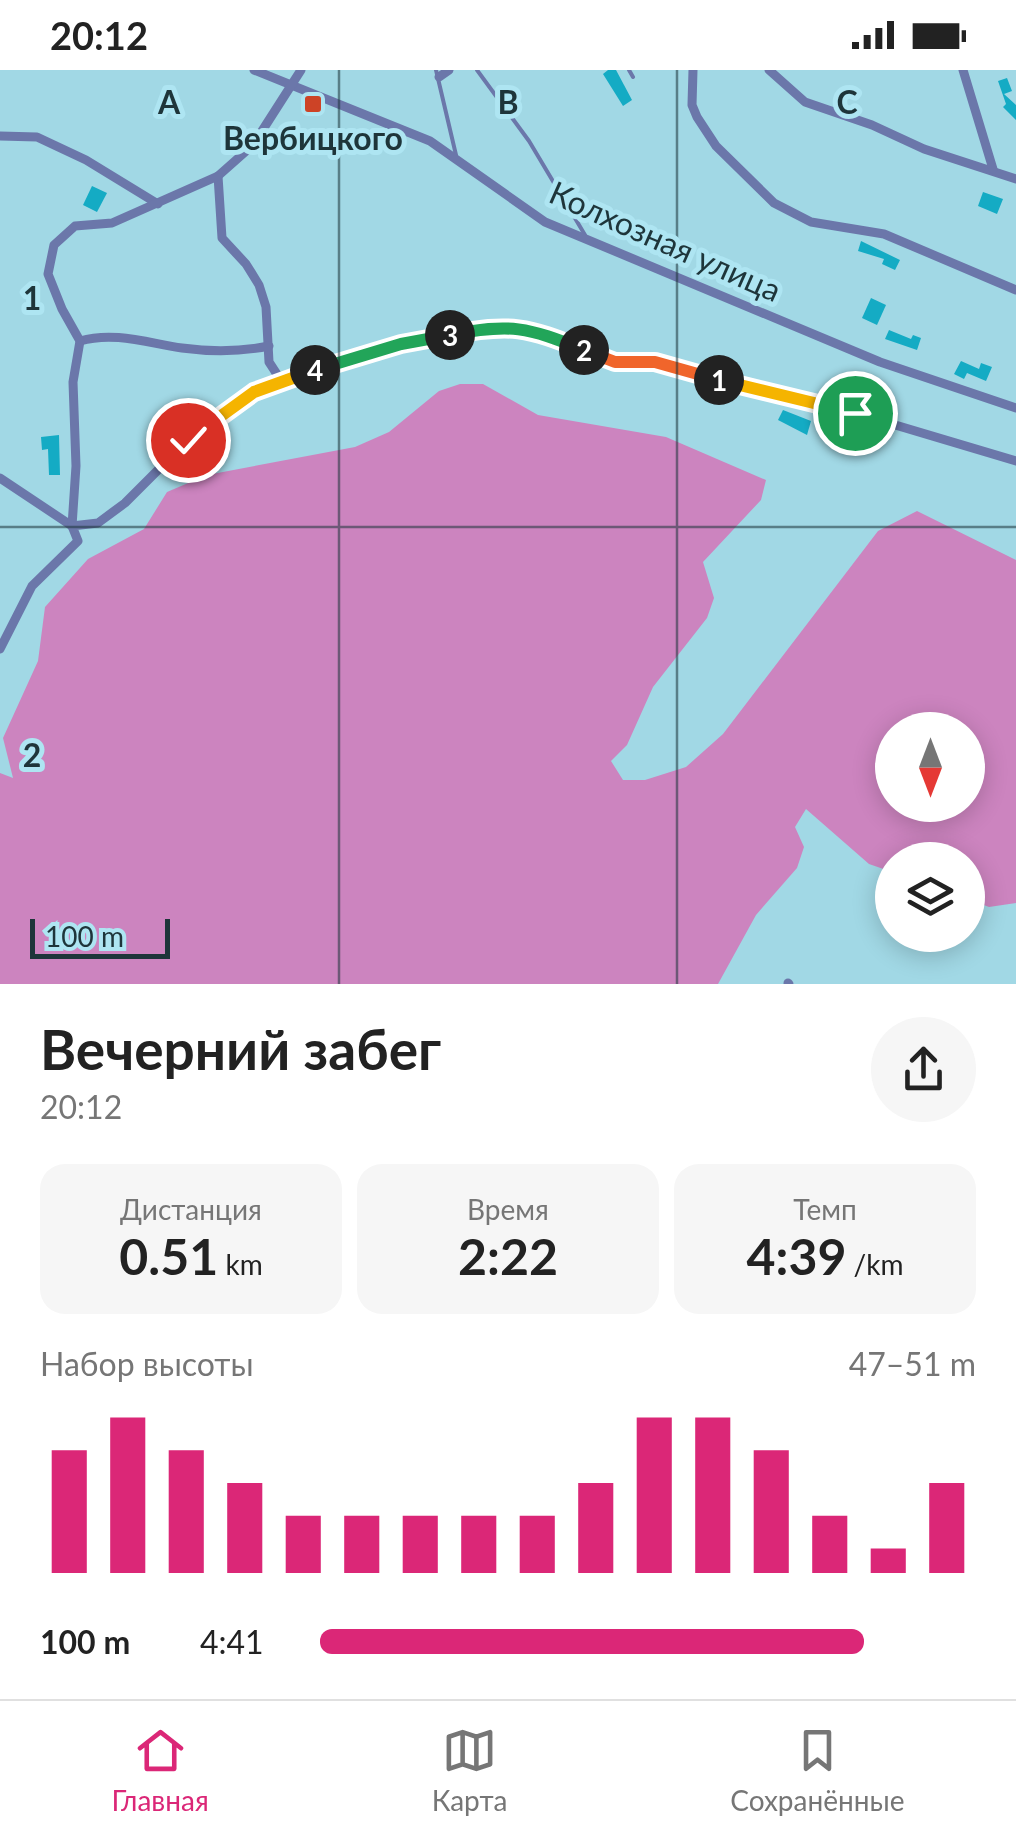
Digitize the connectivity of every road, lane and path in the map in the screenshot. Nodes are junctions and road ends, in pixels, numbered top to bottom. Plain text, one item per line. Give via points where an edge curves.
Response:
1 (254, 70) edge
2 (302, 70) edge
3 (449, 70) edge
4 (477, 70) edge
5 (628, 70) edge
6 (693, 70) edge
7 (770, 70) edge
8 (962, 70) edge
9 (438, 73) edge
10 (634, 76) dead end
11 (294, 84) junction
12 (0, 136) edge
13 (457, 160) junction
14 (993, 169) junction
15 (218, 176) junction
16 (1016, 179) edge
17 (158, 204) junction
18 (588, 239) junction
19 (1016, 290) edge
20 (80, 341) junction
21 (269, 346) junction
22 (282, 382) junction
23 (1016, 408) edge
24 (1016, 461) edge
25 (0, 478) edge
26 (72, 526) junction
27 (1, 645) edge

1 - 11 street, Колхозная улица
2 - 11 street
3 - 9 street
4 - 18 lane
5 - 10 lane
6 - 19 street via 696,117 774,203 811,222 884,234
7 - 14 street via 804,102
8 - 14 street
9 - 13 lane
11 - 13 street, Колхозная улица
11 - 15 street via 253,145
12 - 17 street via 37,137
13 - 18 street, Колхозная улица via 545,222
14 - 16 street
15 - 17 street
15 - 21 street via 222,238 259,286
17 - 20 street via 112,223 75,226 54,246 48,274
18 - 23 street, Колхозная улица via 880,362
20 - 21 street via 124,338 232,353
20 - 26 street via 72,382
21 - 22 street via 269,362
22 - 24 street via 401,344 483,328 527,328 615,362 655,362
22 - 26 street via 254,392 188,440 98,523
25 - 26 street
26 - 27 street via 78,541 32,586

